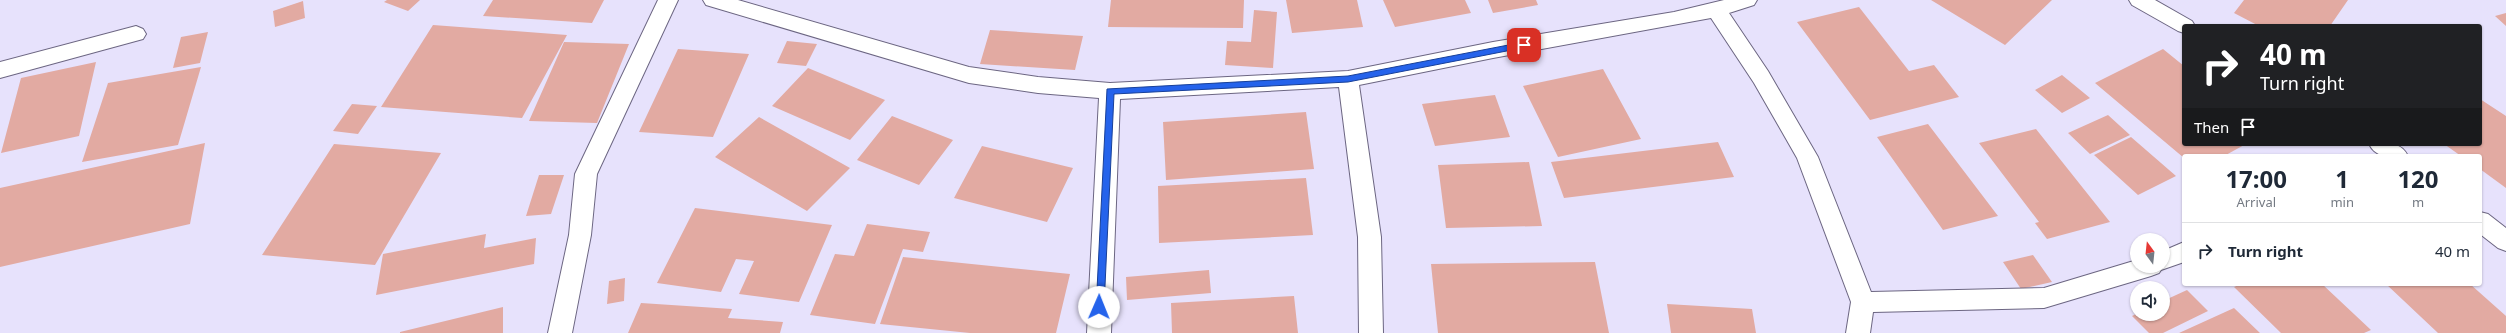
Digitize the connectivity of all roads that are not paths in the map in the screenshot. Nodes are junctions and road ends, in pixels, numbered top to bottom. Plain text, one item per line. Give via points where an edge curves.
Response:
1 (668, 0) edge
2 (713, 0) edge
3 (1747, 0) edge
4 (2139, 0) edge
5 (1716, 10) junction
6 (2182, 24) edge
7 (136, 34) dead end
8 (0, 70) edge
9 (1348, 79) junction
10 (1110, 91) junction
11 (2482, 223) edge
12 (2506, 241) edge
13 (2182, 253) edge
14 (2170, 258) edge
15 (2130, 272) edge
16 (1863, 302) junction
17 (560, 333) edge
18 (1098, 333) edge
19 (1371, 333) edge
20 (1858, 333) edge

1 - 17 street via 586,174 580,235
2 - 10 street via 969,74 1038,85
3 - 5 street
4 - 6 street
5 - 9 street
5 - 16 street via 1761,77 1807,157
7 - 8 street
9 - 10 street
9 - 19 street via 1363,178 1374,296
10 - 18 street
11 - 12 street
13 - 14 street
15 - 16 street via 2044,298
16 - 20 street

